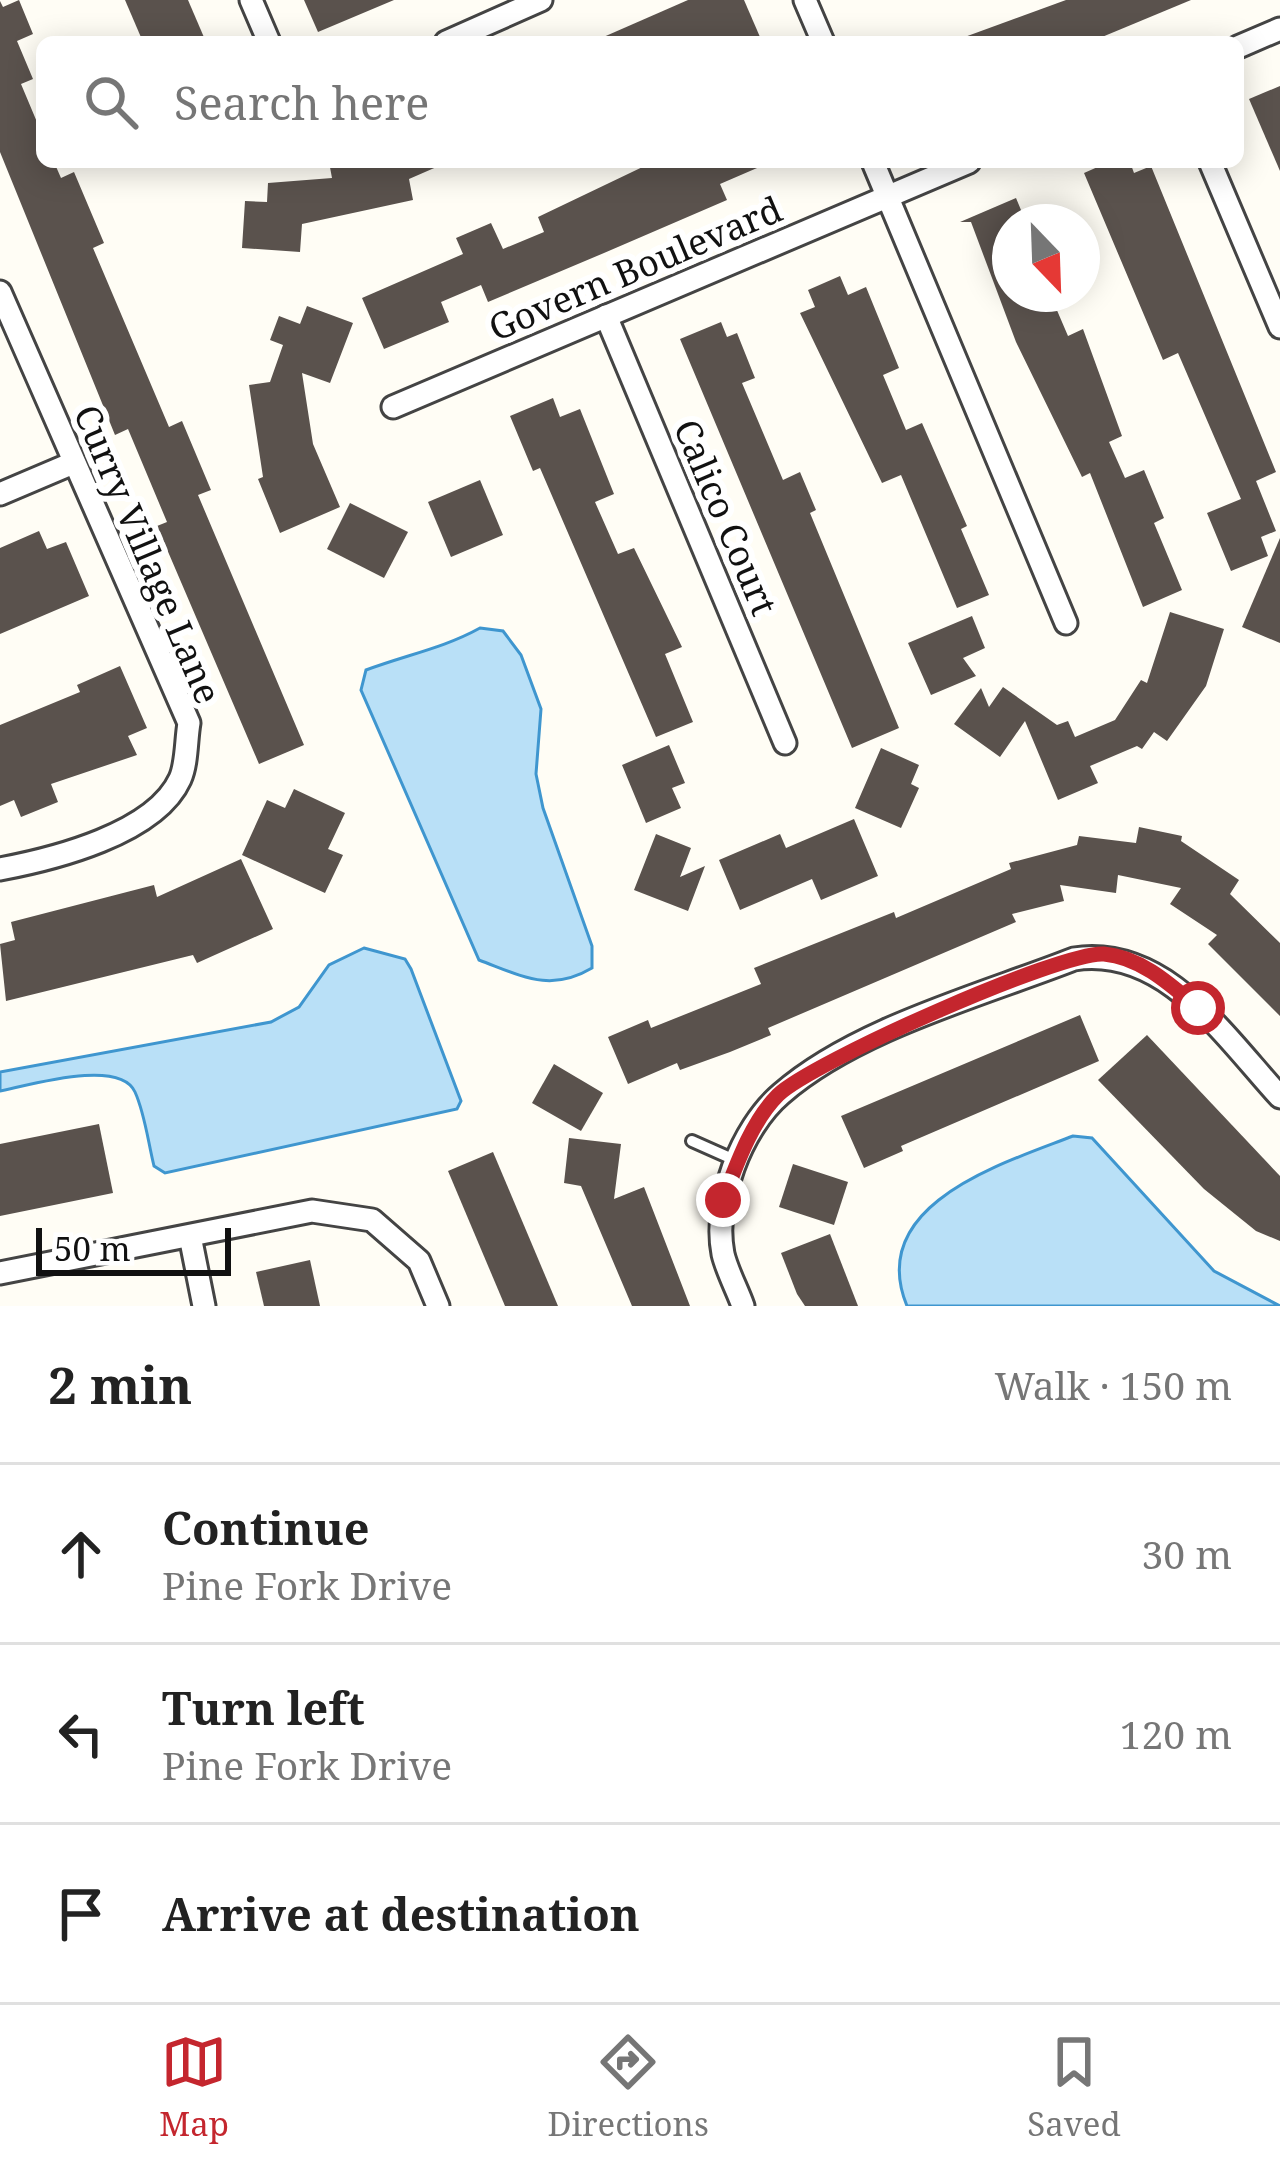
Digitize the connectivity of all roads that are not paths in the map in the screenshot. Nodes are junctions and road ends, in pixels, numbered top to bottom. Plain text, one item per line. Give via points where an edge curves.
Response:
1 (251, 0) edge
2 (541, 0) edge
3 (805, 0) edge
4 (1280, 29) edge
5 (266, 36) edge
6 (460, 36) edge
7 (820, 36) edge
8 (1244, 44) edge
9 (875, 168) edge
10 (955, 168) edge
11 (1213, 168) edge
12 (887, 196) junction
13 (0, 292) edge
14 (606, 316) junction
15 (1280, 327) edge
16 (393, 407) dead end
17 (73, 463) junction
18 (0, 494) edge
19 (1066, 623) dead end
20 (785, 743) dead end
21 (0, 869) edge
22 (1280, 1097) edge
23 (692, 1141) dead end
24 (737, 1161) junction
25 (190, 1236) junction
26 (0, 1273) edge
27 (204, 1306) edge
28 (438, 1306) edge
29 (743, 1306) edge

1 - 5 street
2 - 6 street
3 - 7 street
4 - 8 street
9 - 12 street
10 - 12 street, Govern Boulevard
11 - 15 street
12 - 14 street, Govern Boulevard
12 - 19 street
13 - 17 street, Curry Village Lane
14 - 16 street, Govern Boulevard
14 - 20 street, Calico Court
17 - 18 street
17 - 21 street, Curry Village Lane via 189,723 179,781 135,825 62,857
22 - 24 street via 1159,974 1106,954 1074,959 830,1059 777,1096
23 - 24 lane
24 - 29 street via 723,1200 723,1253
25 - 26 street
25 - 27 street
25 - 28 street via 312,1211 372,1220 419,1261

